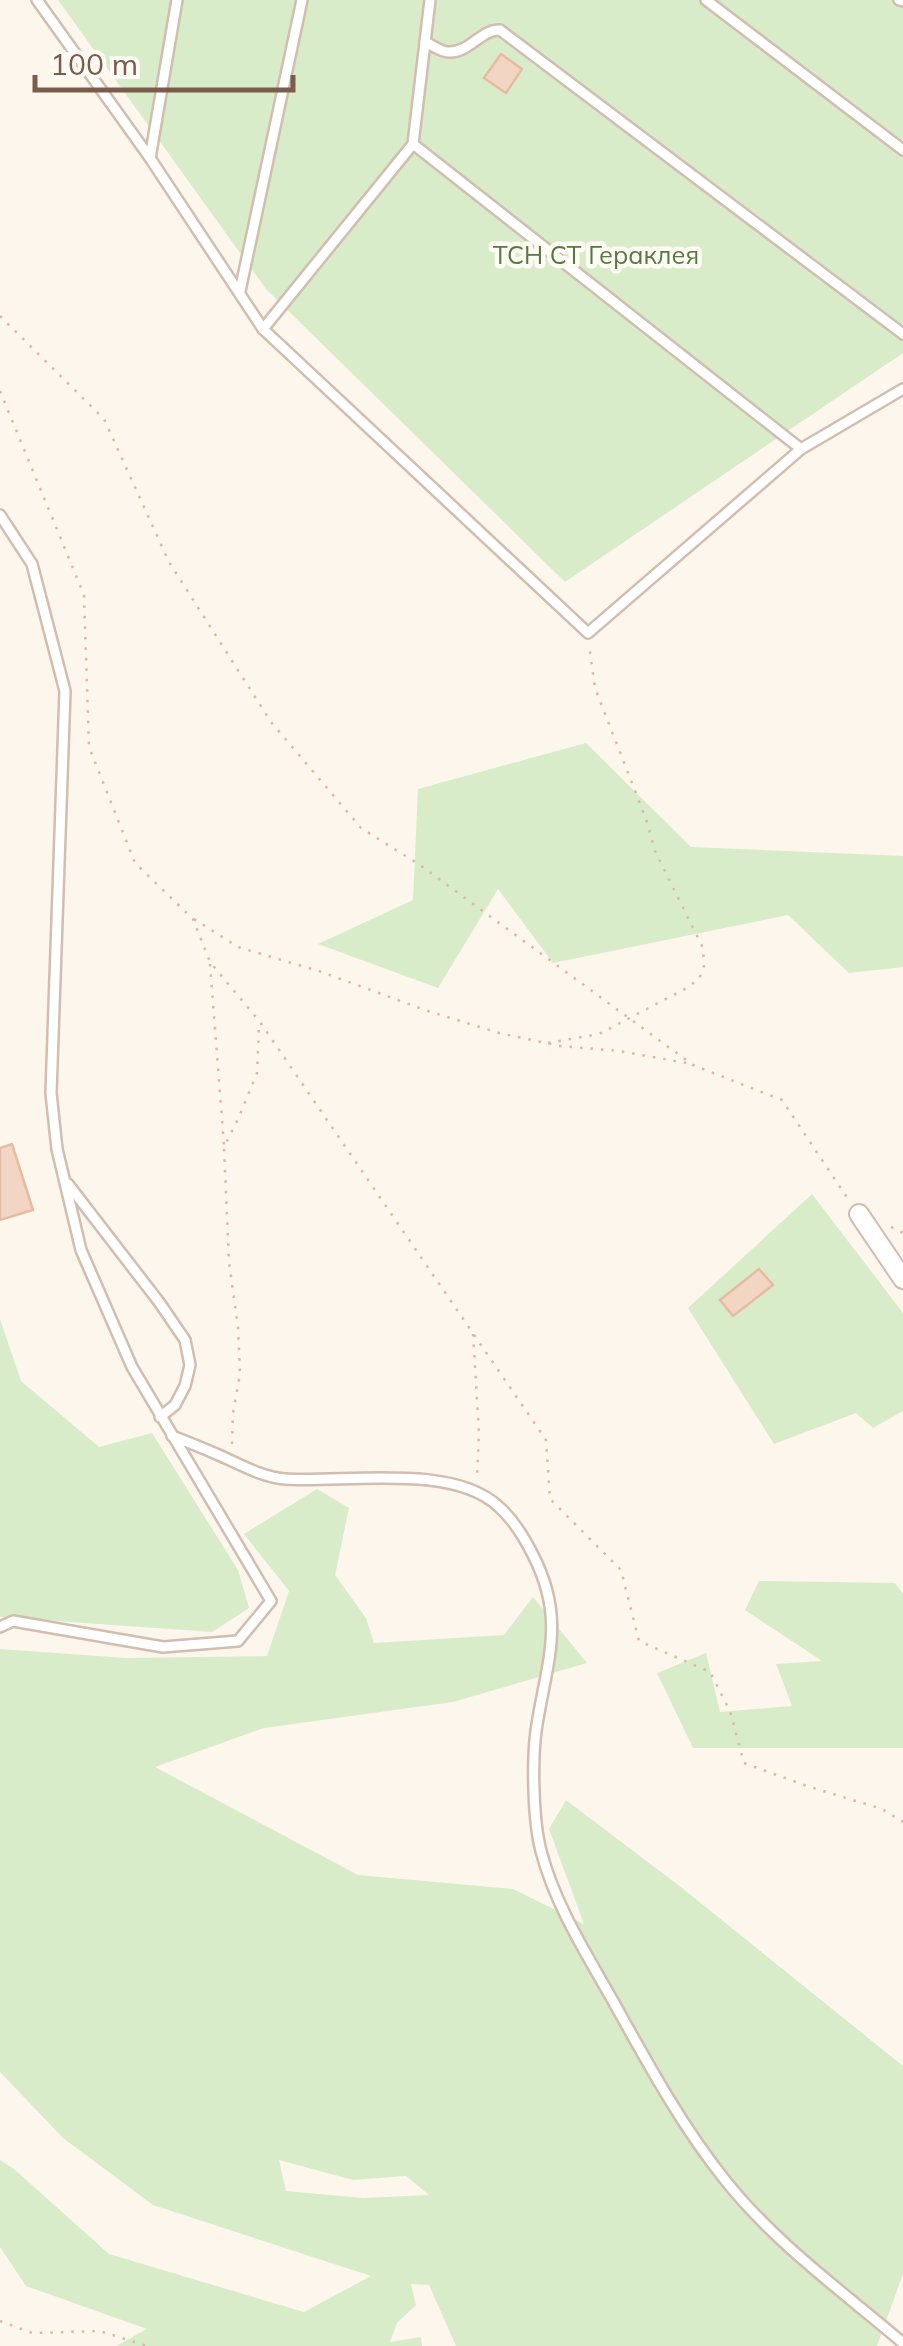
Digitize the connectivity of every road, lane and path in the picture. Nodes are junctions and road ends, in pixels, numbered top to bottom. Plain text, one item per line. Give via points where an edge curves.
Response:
1 (37, 0) edge
2 (177, 0) edge
3 (302, 0) edge
4 (430, 0) edge
5 (706, 0) edge
6 (426, 42) junction
7 (413, 144) junction
8 (903, 150) edge
9 (150, 158) junction
10 (240, 291) junction
11 (0, 316) edge
12 (263, 329) junction
13 (903, 334) edge
14 (903, 389) edge
15 (0, 391) edge
16 (801, 449) junction
17 (0, 515) edge
18 (588, 634) junction
19 (193, 918) junction
20 (210, 962) junction
21 (260, 1022) junction
22 (548, 1043) junction
23 (693, 1065) junction
24 (224, 1148) junction
25 (64, 1178) junction
26 (859, 1214) joint
27 (903, 1279) edge
28 (474, 1333) junction
29 (160, 1417) junction
30 (172, 1436) junction
31 (231, 1460) junction
32 (476, 1492) junction
33 (0, 1627) edge
34 (903, 1822) edge
35 (0, 2322) edge
36 (903, 2343) edge
37 (147, 2346) edge

1 - 9 lane
2 - 9 lane
3 - 10 lane
4 - 6 lane
5 - 8 lane
6 - 7 lane
6 - 13 lane via 446,52 500,30
7 - 12 lane
7 - 16 lane
9 - 10 lane
10 - 12 lane
11 - 23 path via 104,418 169,562 271,722 362,828
12 - 18 lane
14 - 16 lane
15 - 19 path via 84,595 89,747 136,863
16 - 18 lane
17 - 25 lane via 32,564 65,691 50,1093
18 - 22 path via 594,688 655,851 703,948 704,966 685,989 599,1034
19 - 20 path
19 - 22 path via 238,947 480,1028
20 - 21 path
20 - 24 path
21 - 24 path via 257,1073
21 - 28 path
22 - 23 path
23 - 26 path via 782,1100
24 - 31 path via 240,1374
25 - 29 lane via 81,1250
25 - 29 lane via 184,1340 186,1386
26 - 27 street
28 - 32 path
28 - 34 path via 546,1440 550,1499 621,1570 639,1641 710,1672 730,1711 744,1763
29 - 30 lane
30 - 31 lane
30 - 33 lane via 271,1601 238,1641 163,1647 13,1621
31 - 32 lane via 284,1478 438,1481
32 - 36 lane via 521,1532 552,1607 534,1782 540,1849 561,1906 670,2102 726,2181 787,2247
35 - 37 path via 32,2334 100,2331

